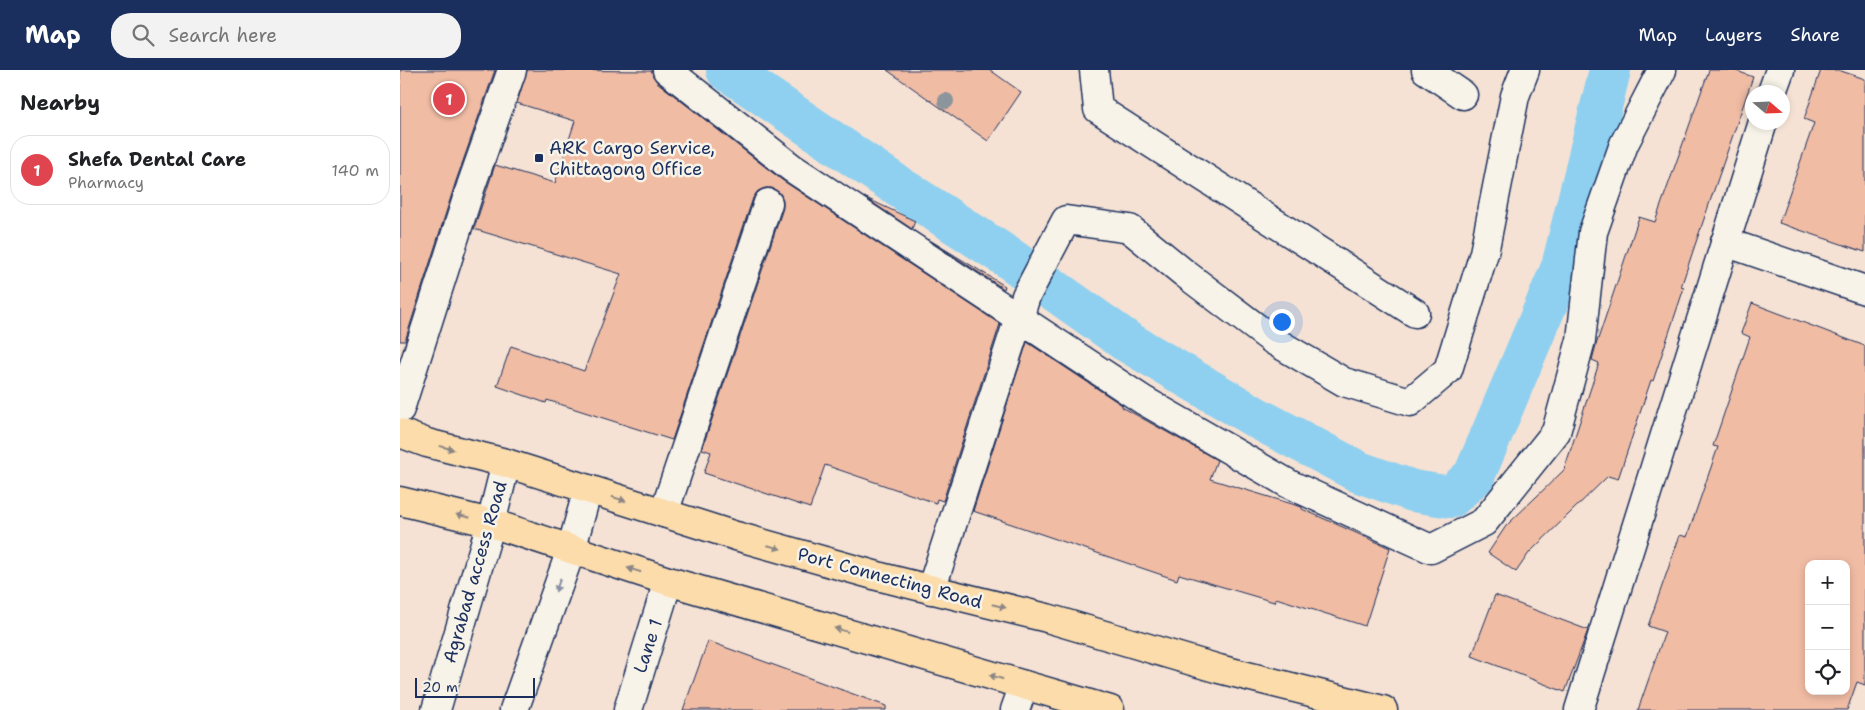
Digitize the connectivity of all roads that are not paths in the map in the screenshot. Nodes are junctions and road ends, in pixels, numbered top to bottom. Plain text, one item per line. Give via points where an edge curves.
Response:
1 (512, 70) edge
2 (667, 70) edge
3 (1094, 70) edge
4 (1426, 70) edge
5 (1525, 70) edge
6 (1662, 70) edge
7 (1780, 70) edge
8 (1775, 85) edge
9 (1463, 95) dead end
10 (1760, 130) edge
11 (768, 203) dead end
12 (1725, 242) junction
13 (1865, 290) edge
14 (1415, 313) dead end
15 (400, 409) edge
16 (400, 433) edge
17 (506, 463) junction
18 (588, 489) junction
19 (400, 501) edge
20 (664, 513) junction
21 (491, 523) junction
22 (571, 550) junction
23 (668, 582) junction
24 (931, 590) junction
25 (1020, 698) edge
26 (436, 710) edge
27 (514, 710) edge
28 (628, 710) edge
29 (1110, 710) edge
30 (1383, 710) edge
31 (1579, 710) edge

1 - 15 street via 470,186
2 - 6 street via 792,168 1143,400 1289,484 1431,549 1484,522 1556,432 1581,340 1593,232 1624,144
3 - 14 street via 1098,109
4 - 9 street
5 - 24 street via 1515,96 1484,253 1448,370 1410,402 1344,382 1274,340 1130,229 1066,220 1026,296
7 - 8 street
10 - 12 street
11 - 20 street
12 - 13 street
12 - 31 street
16 -> 17 highway, Port Connecting Road
17 - 18 highway, Port Connecting Road
17 - 21 street, Agrabad access Road
18 -> 20 highway, Port Connecting Road
18 - 22 street
21 -> 19 highway
20 -> 24 highway, Port Connecting Road via 745,539
21 - 22 highway
21 - 26 street, Agrabad access Road
23 -> 22 highway
22 -> 27 street
25 -> 23 highway via 867,638
23 - 28 street, Lane 1
24 -> 30 highway, Port Connecting Road via 1047,618 1219,668
25 - 29 highway

